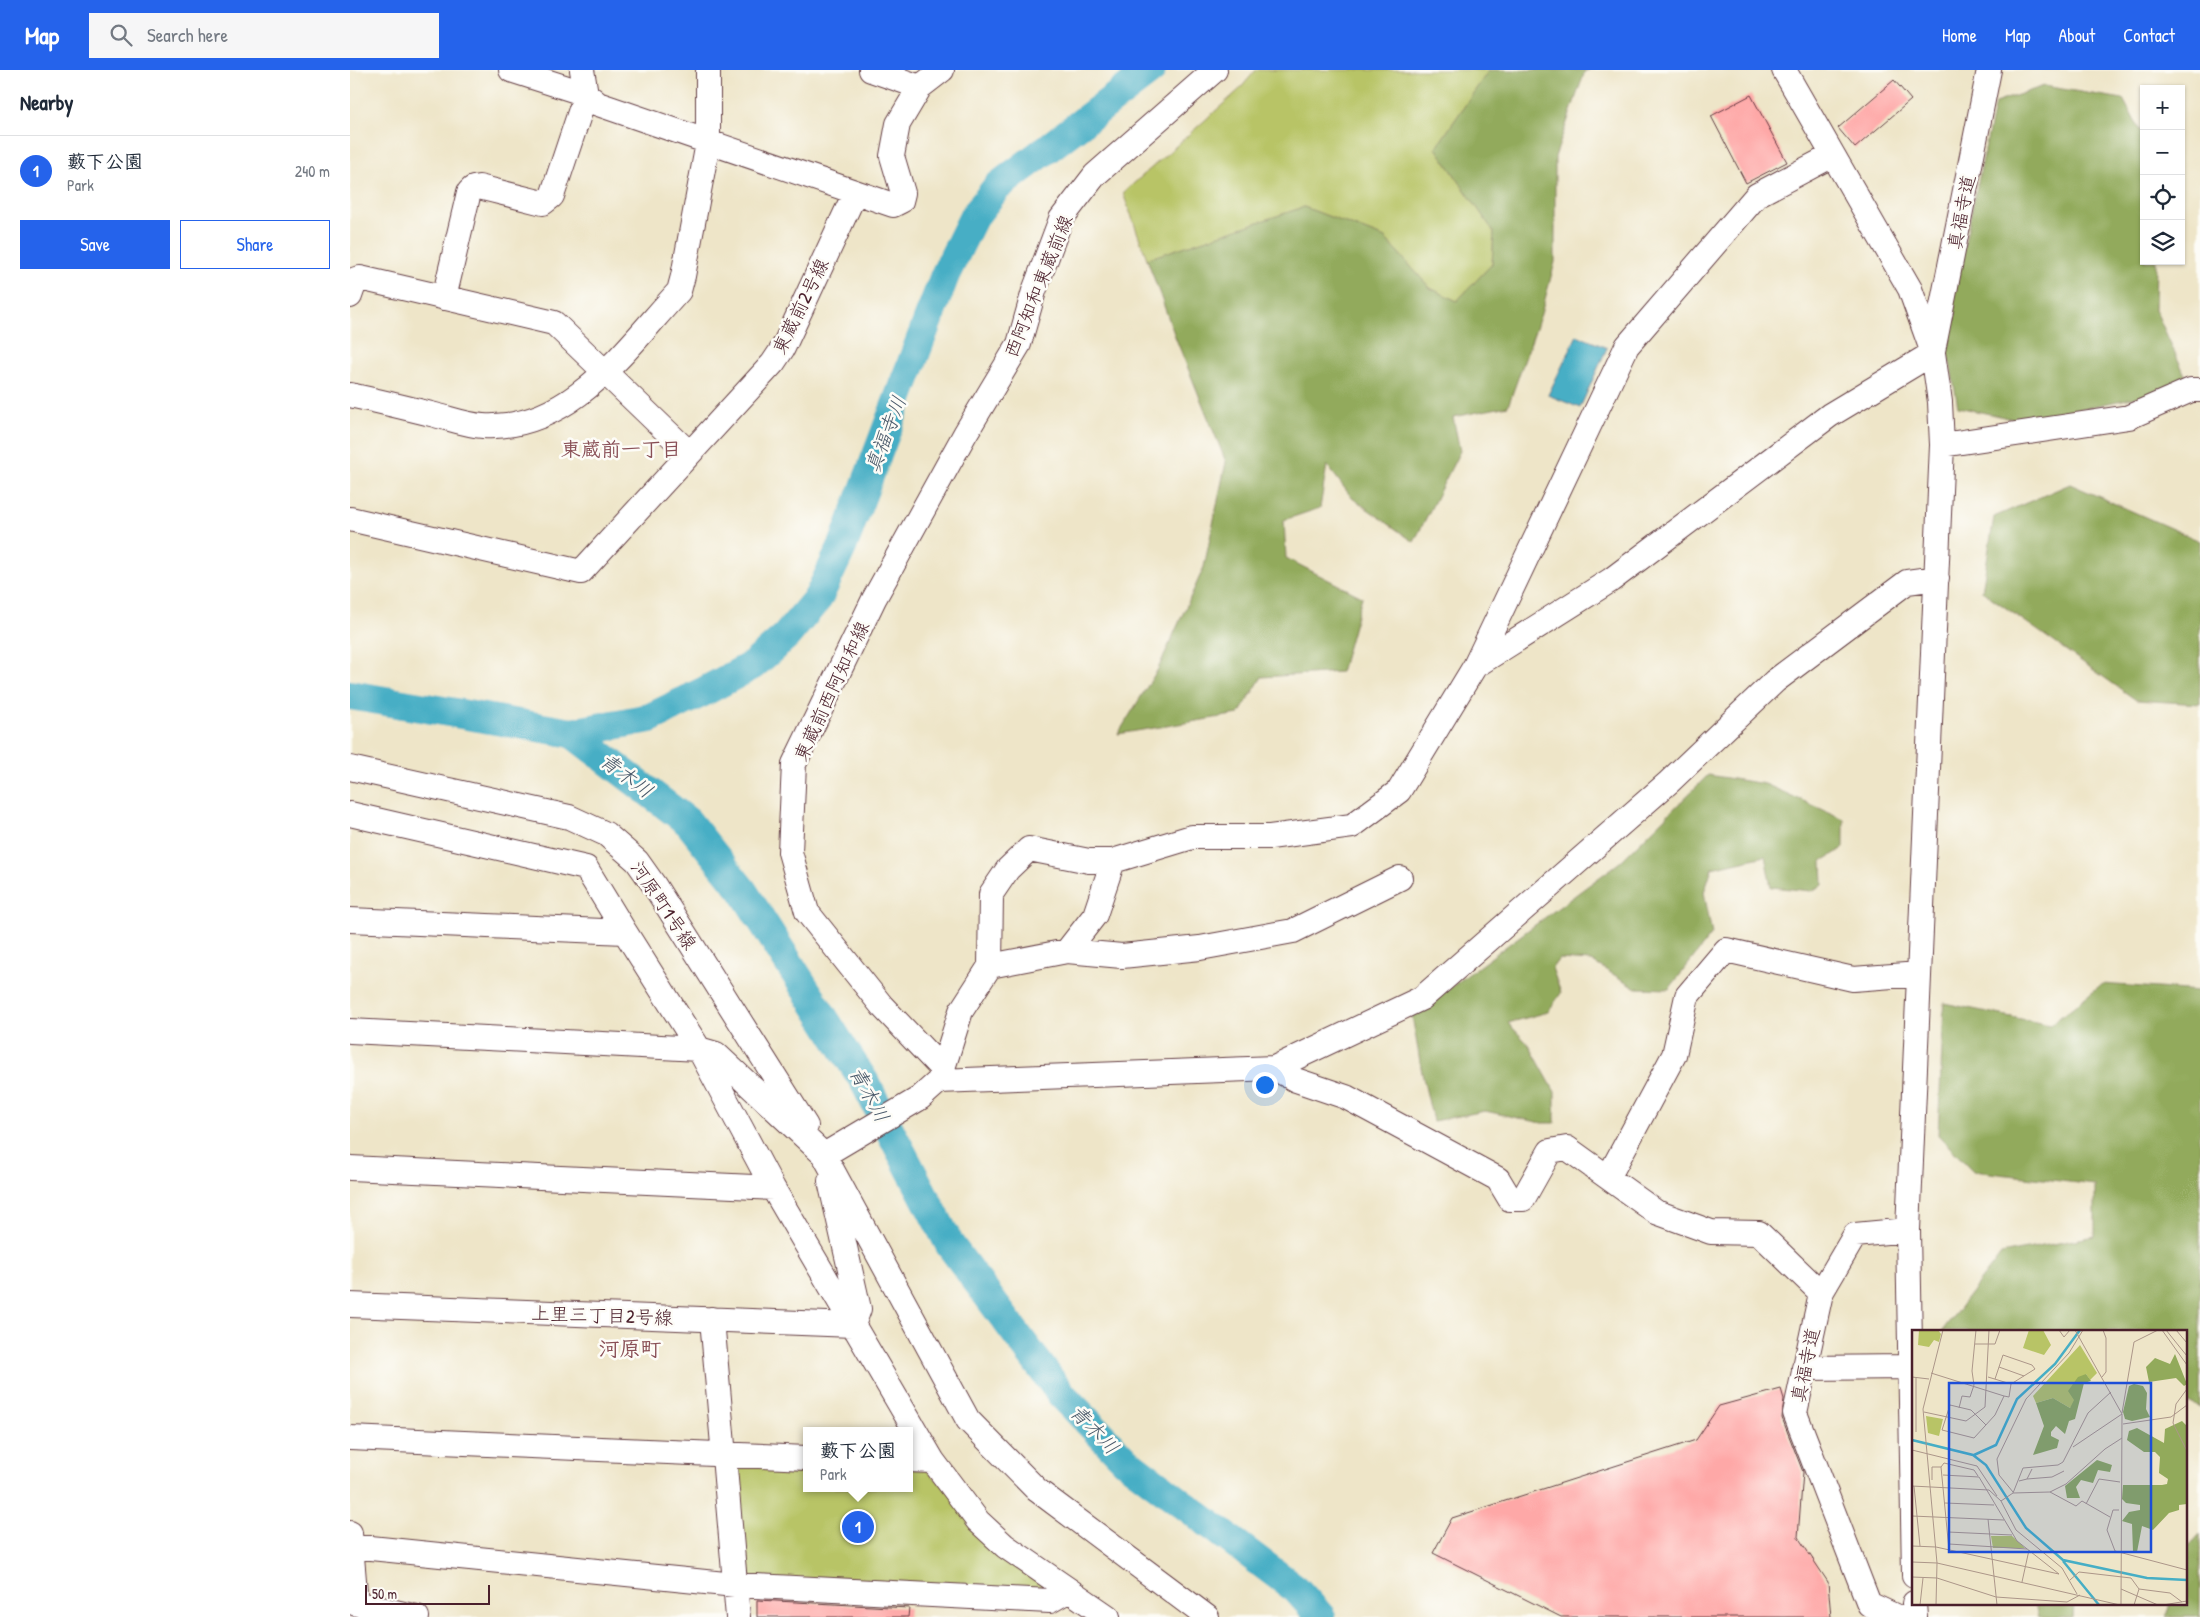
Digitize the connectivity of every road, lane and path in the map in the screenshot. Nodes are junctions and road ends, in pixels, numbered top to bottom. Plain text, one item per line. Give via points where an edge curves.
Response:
1 (511, 70) edge
2 (582, 70) edge
3 (708, 70) edge
4 (871, 70) edge
5 (942, 70) edge
6 (1215, 70) edge
7 (1784, 70) edge
8 (1989, 70) edge
9 (920, 87) junction
10 (586, 94) junction
11 (708, 143) junction
12 (1833, 155) junction
13 (855, 192) junction
14 (350, 296) edge
15 (444, 298) junction
16 (1933, 353) junction
17 (604, 372) junction
18 (2200, 390) edge
19 (350, 394) edge
20 (965, 434) joint
21 (1942, 445) junction
22 (689, 453) junction
23 (350, 519) edge
24 (1937, 578) junction
25 (1475, 666) junction
26 (350, 768) edge
27 (350, 814) edge
28 (1113, 860) junction
29 (1400, 878) dead end
30 (350, 920) edge
31 (625, 932) junction
32 (1067, 951) junction
33 (990, 966) junction
34 (1919, 974) junction
35 (350, 1031) edge
36 (699, 1049) junction
37 (1274, 1068) junction
38 (941, 1076) junction
39 (824, 1155) junction
40 (350, 1168) edge
41 (1609, 1176) junction
42 (773, 1188) junction
43 (1908, 1230) junction
44 (1821, 1293) junction
45 (350, 1304) edge
46 (712, 1319) junction
47 (853, 1325) junction
48 (1909, 1367) junction
49 (1804, 1368) junction
50 (350, 1438) edge
51 (725, 1453) junction
52 (803, 1458) edge
53 (913, 1460) edge
54 (933, 1461) junction
55 (1912, 1492) edge
56 (351, 1540) edge
57 (735, 1585) junction
58 (353, 1603) edge
59 (1080, 1603) edge
60 (1914, 1604) edge
61 (417, 1617) edge
62 (738, 1617) edge
63 (1108, 1617) edge
64 (1207, 1617) edge
65 (1897, 1617) edge
66 (1915, 1617) edge

1 - 10 street
2 - 10 street
3 - 11 street
4 - 9 street
5 - 9 street
6 - 20 street, 西阿知和東蔵前線 via 1095,175 1061,219 1034,291 1019,344
7 - 12 street
8 - 16 street, 真福寺道
9 - 13 street via 898,124 892,156 903,192 901,201 893,205
10 - 11 street via 598,104
10 - 15 street via 548,201 544,203 478,187 469,192
11 - 13 street
11 - 17 street via 679,291
12 - 16 street via 1910,289
12 - 25 street via 1757,195 1627,346
13 - 22 street, 東蔵前2号線 via 783,348
14 - 15 street via 356,280 360,278
15 - 17 street via 554,324
16 - 21 street
16 - 25 street via 1830,415 1611,580
17 - 19 street via 569,402 536,419 510,425 472,424
17 - 22 street
18 - 21 street via 2191,390 2129,417
20 - 38 street, 東蔵前西阿知和線 via 874,599 794,764 790,852 807,912
21 - 24 street
22 - 23 street, 東蔵前2号線 via 581,572
24 - 34 street
24 - 37 street via 1907,582 1775,680 1669,782 1422,998
25 - 28 street via 1399,791 1352,826 1270,837 1192,837
26 - 39 street, 河原町1号線 via 569,817 606,834 638,861
27 - 31 street via 586,868
28 - 32 street via 1095,915
28 - 33 street via 1089,860 1029,849 991,894
29 - 32 street via 1293,931 1200,948 1122,956
30 - 31 street
31 - 36 street
32 - 33 street
33 - 38 street via 961,1011
34 - 41 street via 1853,979 1726,950 1686,996 1674,1054
34 - 43 street
35 - 36 street
36 - 39 street via 716,1054
36 - 42 street
37 - 38 street
37 - 41 street via 1296,1080 1346,1097 1498,1179 1510,1199 1523,1199 1550,1151 1567,1148
38 - 39 street via 920,1098
39 - 47 street via 859,1309
39 - 64 street via 968,1420 1036,1490
40 - 42 street
41 - 44 street via 1656,1212 1711,1232 1760,1233
42 - 47 street
43 - 44 street, 真福寺道 via 1855,1235
43 - 48 street
44 - 49 street, 真福寺道
45 - 46 street, 上里三丁目2号線
46 - 47 street, 上里三丁目2号線
46 - 51 street
47 - 54 street
48 - 49 street
48 - 55 street
49 - 65 street, 真福寺道 via 1795,1413 1869,1604
50 - 51 street
51 - 52 street
51 - 57 street
53 - 54 street
54 - 59 street via 978,1520 998,1540
56 - 57 street
56 - 58 street
57 - 59 street
57 - 62 street
58 - 61 street
59 - 63 street
60 - 66 street

